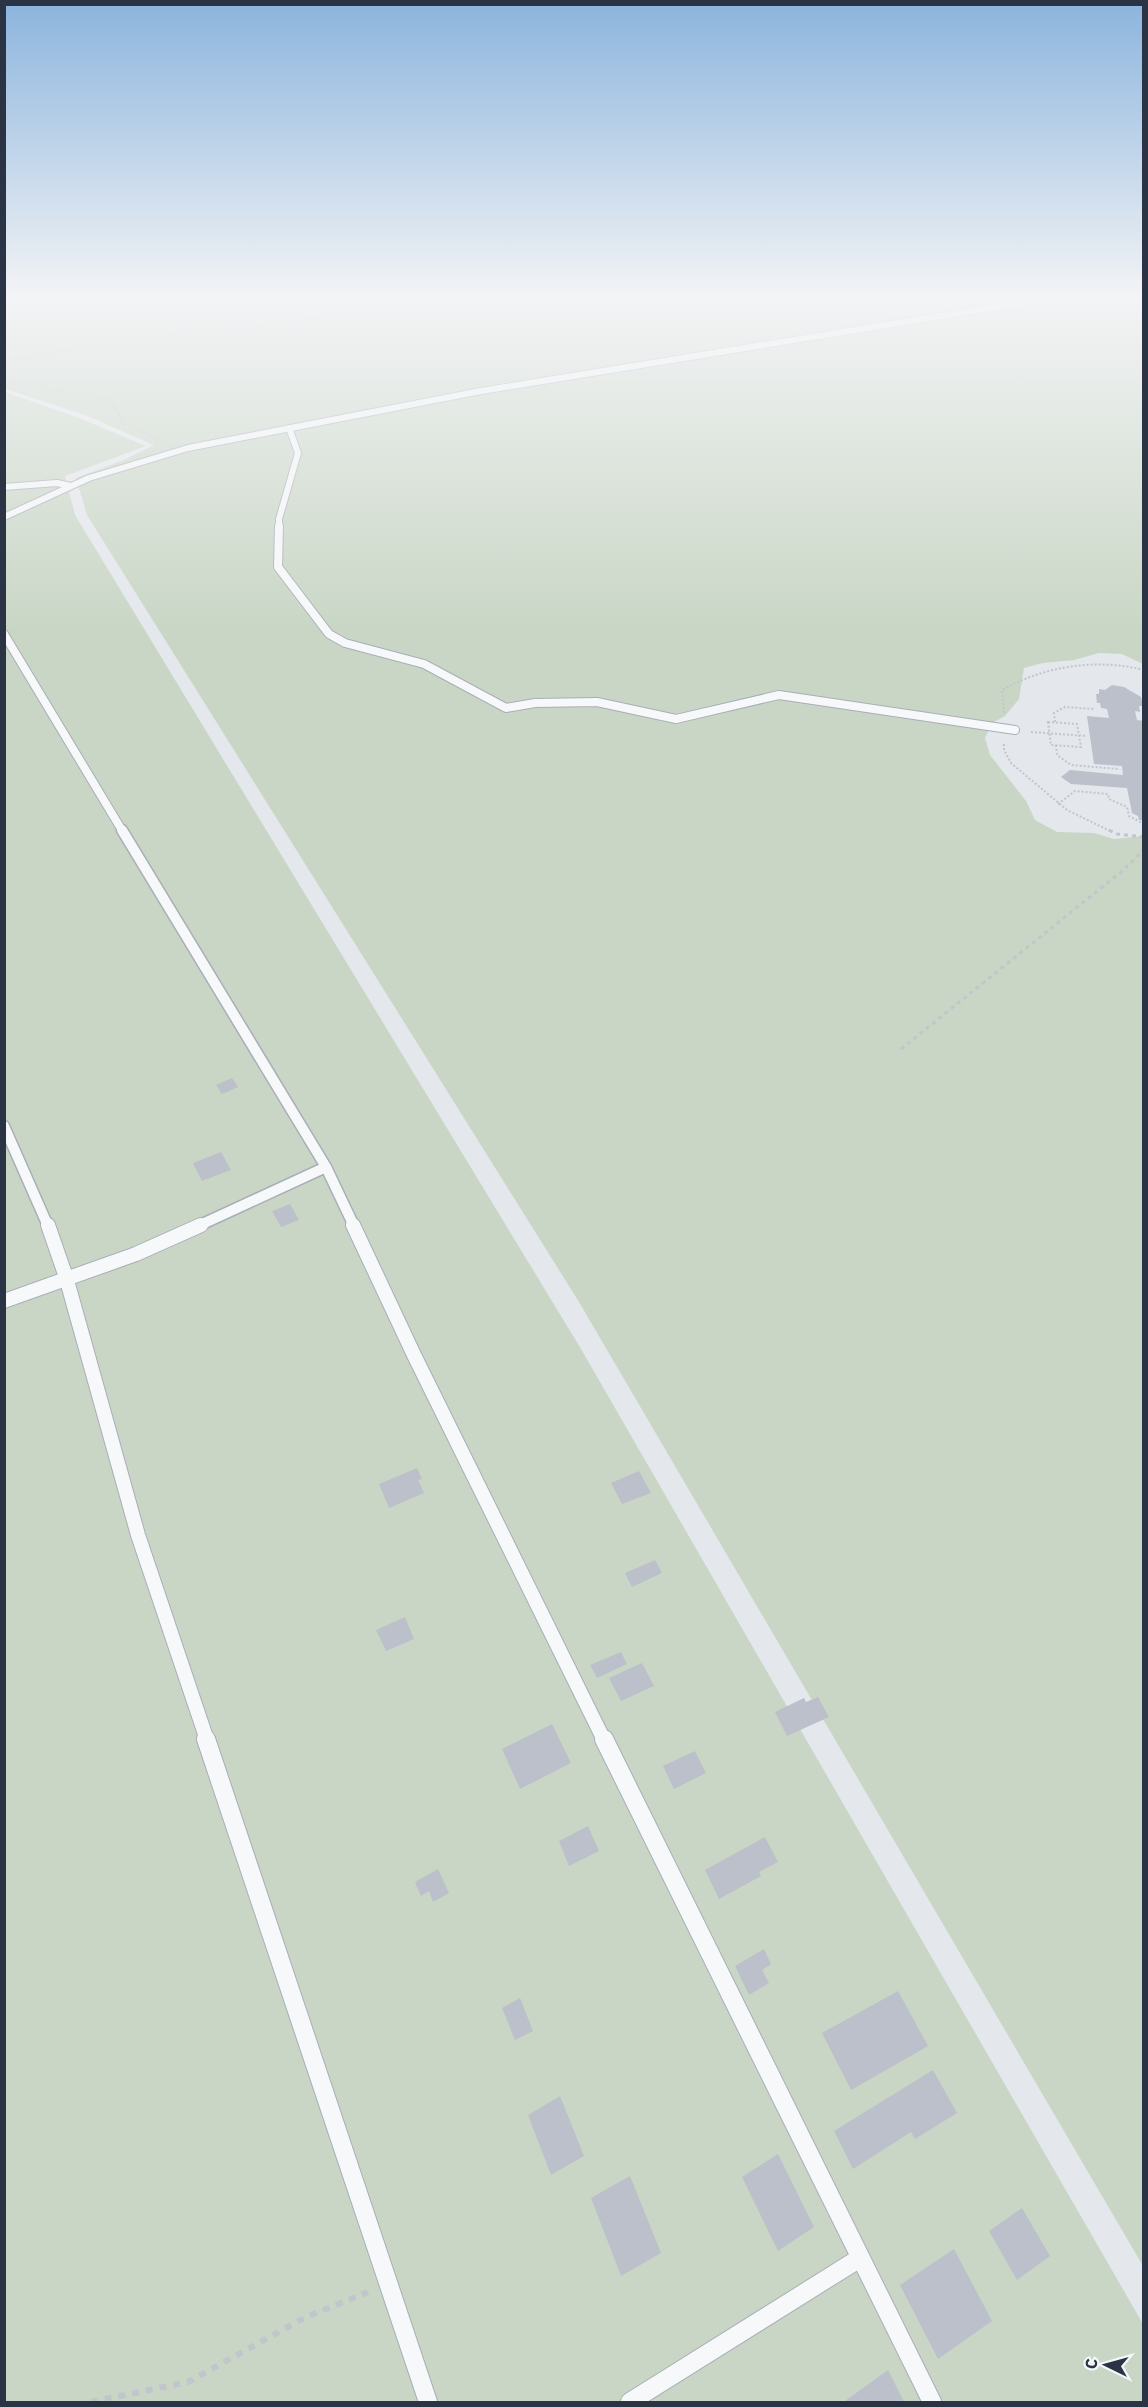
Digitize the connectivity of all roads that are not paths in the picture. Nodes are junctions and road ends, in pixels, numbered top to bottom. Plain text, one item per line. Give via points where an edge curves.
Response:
1 (402, 406) edge
2 (290, 428) junction
3 (72, 486) junction
4 (4, 487) edge
5 (4, 517) edge
6 (4, 634) edge
7 (1015, 730) road end
8 (4, 1126) edge
9 (326, 1167) junction
10 (66, 1277) junction
11 (4, 1301) edge
12 (860, 2258) junction
13 (428, 2403) edge
14 (630, 2403) edge
15 (932, 2403) edge

1 - 2 lane
2 - 3 lane via 188,448
2 - 7 lane via 298,453 279,519 278,567 329,633 345,643 424,664 506,708 535,703 597,702 676,719 779,695
3 - 4 lane via 57,483
3 - 5 lane
6 - 9 lane
8 - 10 lane via 42,1209
9 - 10 lane via 157,1245
9 - 12 lane via 419,1366
10 - 11 lane
10 - 13 lane via 138,1535
12 - 14 lane
12 - 15 lane

